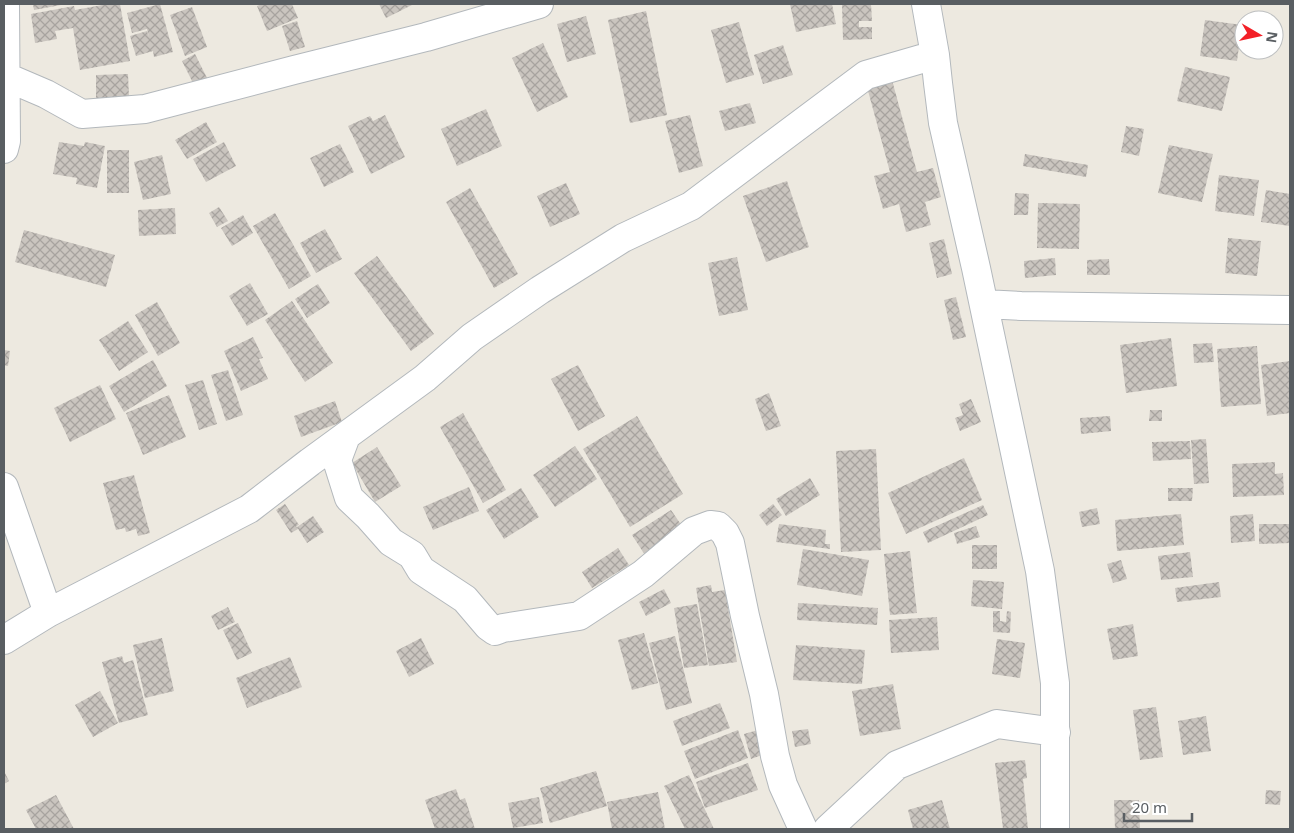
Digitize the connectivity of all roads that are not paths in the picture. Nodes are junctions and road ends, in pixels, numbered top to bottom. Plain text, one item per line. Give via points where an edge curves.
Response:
1 (5, 4) edge
2 (539, 4) edge
3 (926, 4) edge
4 (935, 55) junction
5 (5, 76) edge
6 (4, 149) edge
7 (984, 304) junction
8 (1290, 310) edge
9 (346, 436) junction
10 (4, 487) edge
11 (48, 613) junction
12 (4, 640) edge
13 (1056, 732) junction
14 (803, 829) edge
15 (828, 829) edge
16 (1055, 829) edge

1 - 5 street
2 - 5 street via 426,37 145,109 82,114
3 - 4 street
4 - 7 street via 943,123
4 - 9 street via 866,75 692,206 623,238 540,290 480,332 425,378
5 - 6 street
7 - 8 street
7 - 13 street via 1040,571 1055,683
9 - 11 street via 249,509
9 - 14 street via 336,460 349,498 392,542 412,556 421,570 465,599 488,626 496,630 579,616 643,574 694,531 710,525 725,532 783,785
10 - 11 street
11 - 12 street
13 - 15 street via 997,724 897,765
13 - 16 street

